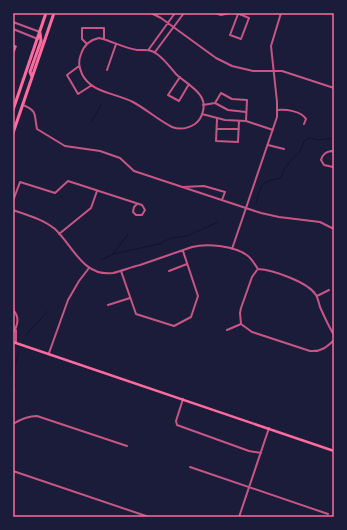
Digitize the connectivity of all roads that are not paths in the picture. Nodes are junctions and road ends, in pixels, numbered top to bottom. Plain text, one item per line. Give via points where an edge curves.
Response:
1 (46, 13) edge
2 (54, 13) edge
3 (151, 13) edge
4 (175, 13) edge
5 (184, 13) edge
6 (215, 13) edge
7 (230, 13) edge
8 (281, 13) edge
9 (221, 14) edge
10 (238, 14) edge
11 (13, 22) edge
12 (168, 23) junction
13 (173, 27) junction
14 (13, 29) edge
15 (40, 32) junction
16 (38, 39) junction
17 (104, 39) junction
18 (87, 44) junction
19 (116, 44) junction
20 (149, 49) junction
21 (155, 52) junction
22 (79, 66) junction
23 (107, 70) dead end
24 (274, 71) junction
25 (32, 76) junction
26 (180, 77) junction
27 (189, 84) junction
28 (92, 85) junction
29 (334, 88) edge
30 (216, 103) junction
31 (23, 105) junction
32 (204, 105) junction
33 (13, 110) edge
34 (278, 110) junction
35 (246, 112) junction
36 (202, 114) junction
37 (217, 119) junction
38 (239, 121) junction
39 (246, 121) junction
40 (304, 124) dead end
41 (217, 128) junction
42 (239, 129) junction
43 (273, 130) junction
44 (13, 133) edge
45 (268, 144) junction
46 (284, 149) dead end
47 (334, 152) edge
48 (334, 166) edge
49 (334, 171) edge
50 (182, 187) junction
51 (97, 190) junction
52 (13, 201) edge
53 (222, 201) junction
54 (137, 204) junction
55 (246, 209) junction
56 (13, 210) edge
57 (334, 229) edge
58 (59, 234) junction
59 (232, 249) junction
60 (183, 250) junction
61 (187, 264) junction
62 (89, 268) junction
63 (258, 269) junction
64 (121, 271) junction
65 (169, 271) dead end
66 (329, 290) dead end
67 (317, 296) junction
68 (130, 298) junction
69 (108, 305) dead end
70 (13, 310) edge
71 (241, 324) junction
72 (16, 328) junction
73 (227, 330) dead end
74 (13, 333) edge
75 (334, 335) edge
76 (334, 340) edge
77 (14, 342) edge
78 (49, 353) junction
79 (183, 399) junction
80 (13, 424) edge
81 (269, 428) junction
82 (127, 446) dead end
83 (334, 451) edge
84 (261, 453) junction
85 (190, 467) dead end
86 (13, 471) edge
87 (249, 487) junction
88 (328, 514) dead end
89 (149, 517) edge
90 (239, 517) edge

1 - 15 main road
2 - 25 main road
3 - 12 street
4 - 12 street
5 - 13 street
6 - 9 street
7 - 9 street
8 - 24 street via 272,41
10 - 10 street via 249,18 241,39 230,35
11 - 15 street
12 - 13 street
12 - 20 street
13 - 21 street
13 - 24 street via 216,58 232,66 253,71
14 - 16 street
15 - 16 main road
15 - 25 main road via 41,41 30,72
16 - 33 main road
17 - 18 street via 96,39
17 - 18 street via 104,28 82,28 82,39
17 - 19 street
18 - 22 street via 81,54
19 - 20 street via 135,50
19 - 23 street
20 - 21 street
21 - 26 street
22 - 28 street via 84,77
22 - 28 street via 67,75 78,94
24 - 29 street via 282,71
24 - 34 street
25 - 31 main road
26 - 27 street
26 - 27 street via 168,95 179,101
27 - 32 street
28 - 36 street via 132,102 175,128 189,127 196,123
30 - 32 street
30 - 35 street via 228,110
30 - 35 street via 221,93 232,99 247,100
31 - 44 main road
31 - 50 street via 34,112 38,129 65,146 100,151 120,158 134,171
32 - 36 street
34 - 40 street via 286,109 304,115
34 - 43 street
35 - 39 street
36 - 37 street
37 - 38 street
37 - 41 street
38 - 39 street
38 - 42 street
39 - 43 street
41 - 42 street
41 - 42 street via 216,141 238,142
43 - 45 street
45 - 46 street
45 - 55 street
47 - 48 street via 328,151 321,160 324,165
48 - 49 street
50 - 53 street
50 - 53 street via 204,186 225,192
51 - 52 street via 68,182 55,193 20,182
51 - 54 street
51 - 58 street via 91,208
53 - 55 street
54 - 54 street via 142,205 145,210 142,215 133,212
55 - 57 street via 272,216 320,222
55 - 59 street
56 - 58 street via 40,220
58 - 62 street via 78,259
59 - 60 street via 206,245
59 - 63 street via 248,256
60 - 61 street
60 - 64 street
61 - 65 street
61 - 68 street via 198,296 191,317 174,326 136,314
62 - 64 street via 105,273
62 - 78 street via 68,300
63 - 67 street via 303,283
63 - 71 street via 252,277 241,308
64 - 68 street
66 - 67 street
67 - 75 street
68 - 69 street
70 - 72 street via 18,321
71 - 73 street
71 - 76 street via 252,332 310,352 319,351
72 - 74 street
72 - 77 street
77 - 78 main road
78 - 79 main road
79 - 81 main road
79 - 84 street via 177,425
80 - 82 street via 23,418 37,416
81 - 83 main road
81 - 84 street
84 - 87 street
85 - 87 street
86 - 89 street
87 - 88 street
87 - 90 street

